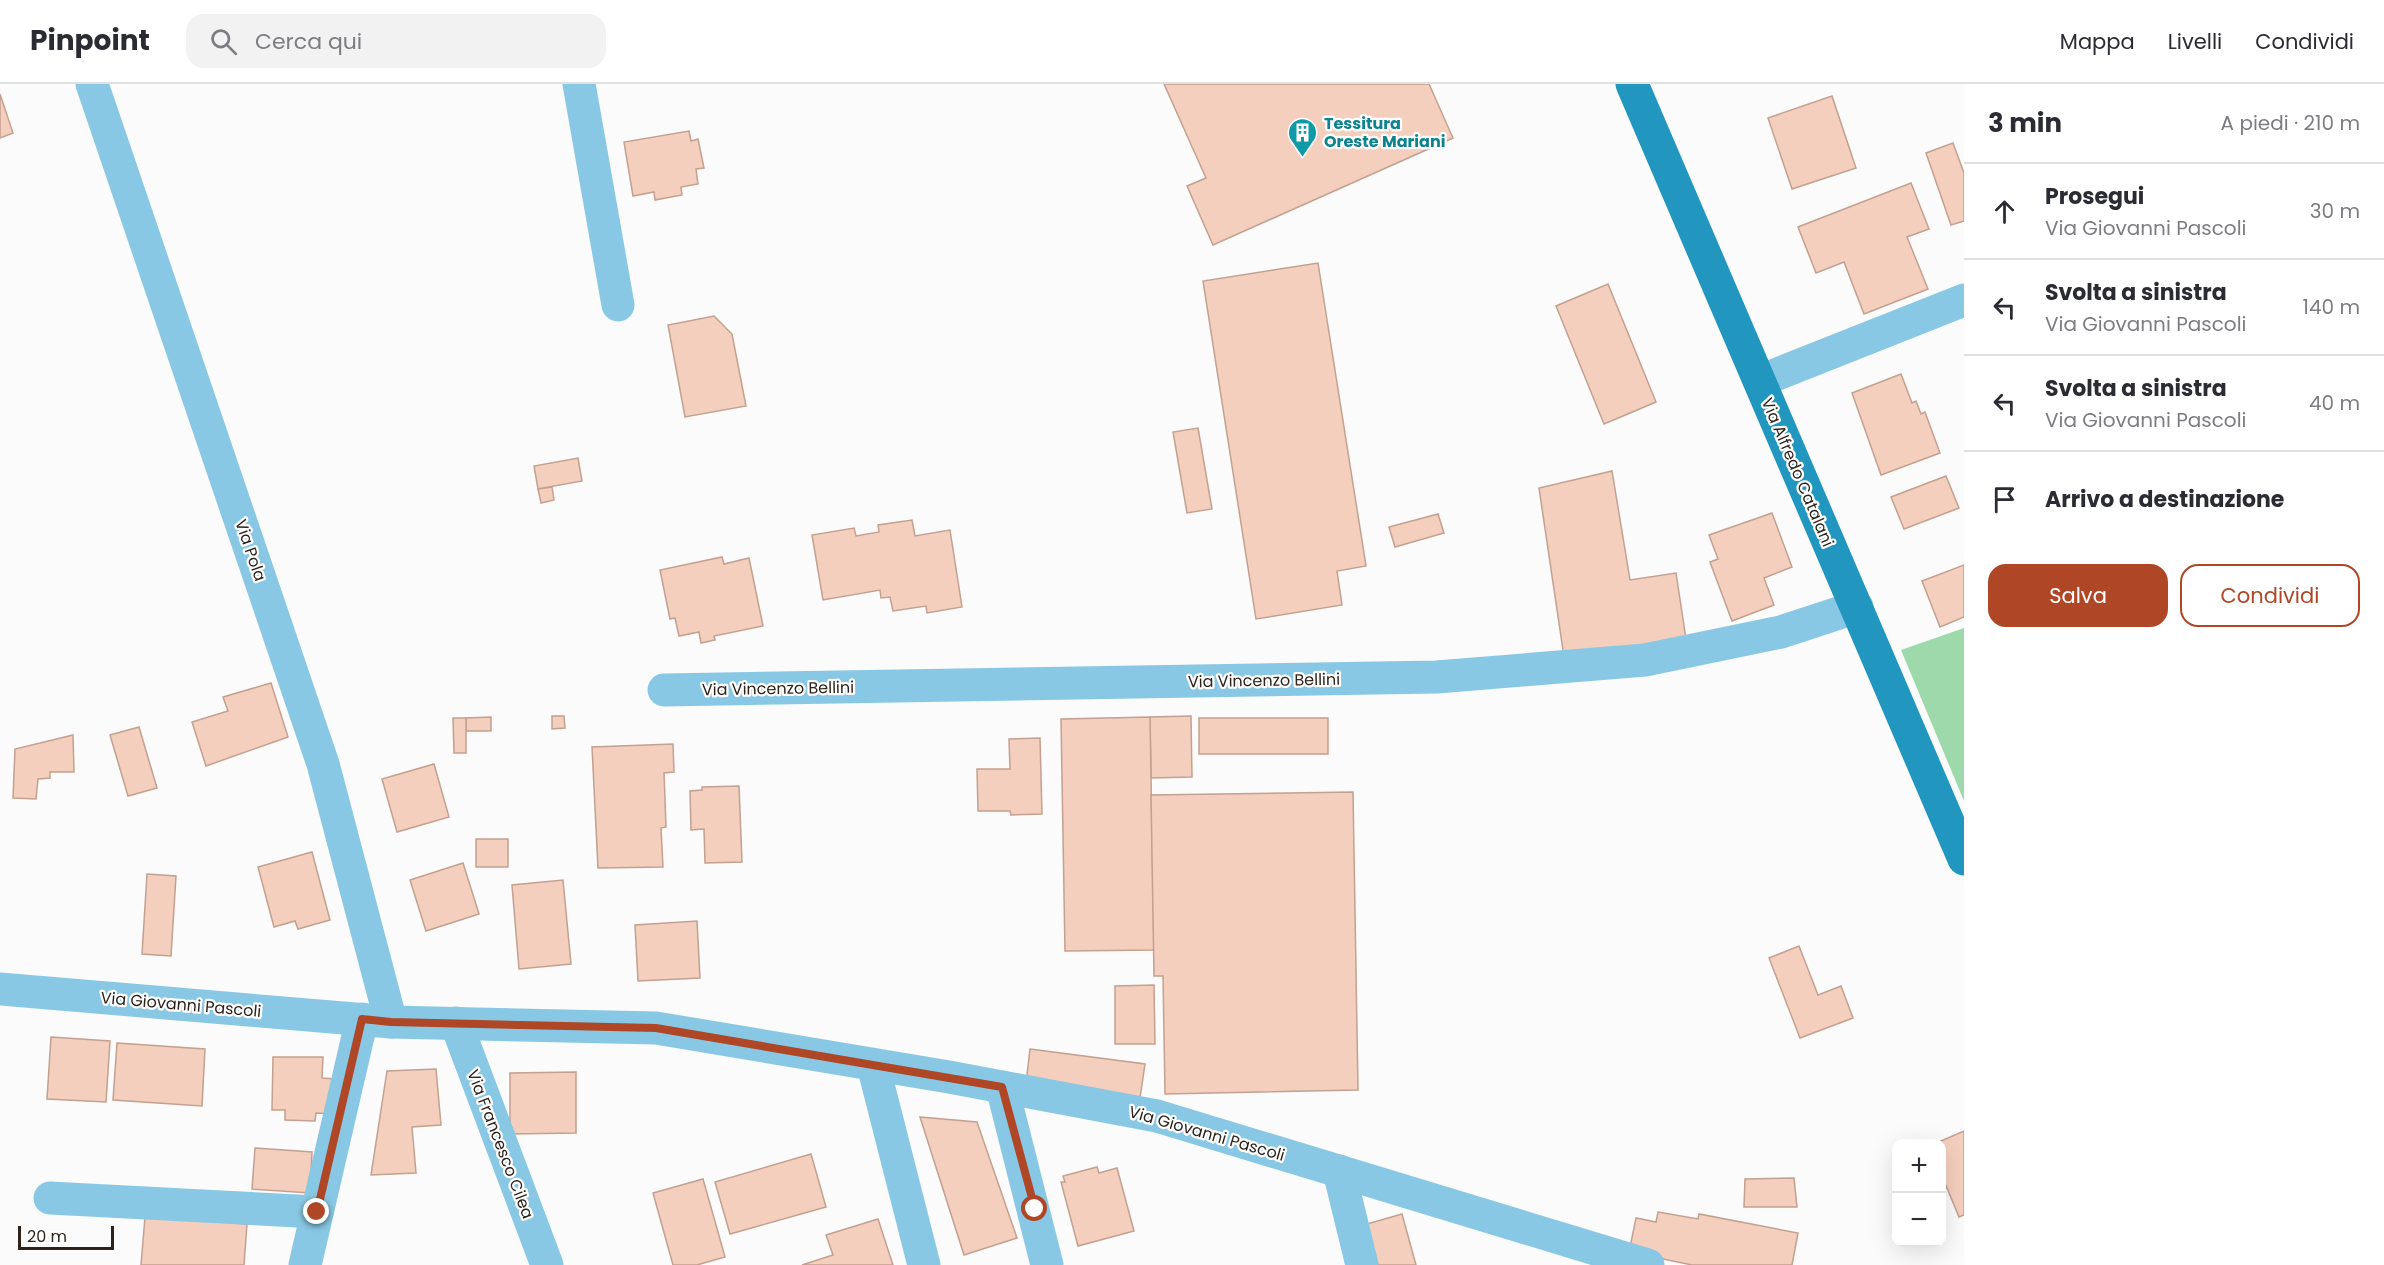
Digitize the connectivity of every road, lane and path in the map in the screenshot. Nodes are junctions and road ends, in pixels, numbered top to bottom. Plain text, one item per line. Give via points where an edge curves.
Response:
1 (92, 84) edge
2 (579, 84) edge
3 (1632, 84) edge
4 (1964, 300) edge
5 (618, 305) dead end
6 (1760, 381) junction
7 (1857, 607) junction
8 (664, 690) dead end
9 (1964, 859) edge
10 (0, 989) edge
11 (376, 1021) junction
12 (456, 1023) junction
13 (873, 1065) junction
14 (1002, 1087) junction
15 (1339, 1171) junction
16 (50, 1198) dead end
17 (317, 1212) junction
18 (304, 1265) edge
19 (547, 1265) edge
20 (924, 1265) edge
21 (1047, 1265) edge
22 (1362, 1265) edge
23 (1647, 1265) edge

1 - 11 street, Via Pola via 323,764
2 - 5 street
3 - 6 main road, Via Alfredo Catalani
4 - 6 street
6 - 7 main road, Via Alfredo Catalani
7 - 8 street, Via Vincenzo Bellini via 1781,632 1645,660 1437,677
7 - 9 main road, Via Alfredo Catalani
10 - 11 street, Via Giovanni Pascoli
11 - 12 street, Via Giovanni Pascoli
11 - 17 street
12 - 13 street, Via Giovanni Pascoli via 656,1028
12 - 19 street, Via Francesco Cilea
13 - 14 street, Via Giovanni Pascoli
13 - 20 street
14 - 15 street, Via Giovanni Pascoli via 1157,1116
14 - 21 street
15 - 22 street
15 - 23 street, Via Giovanni Pascoli
16 - 17 street
17 - 18 street

